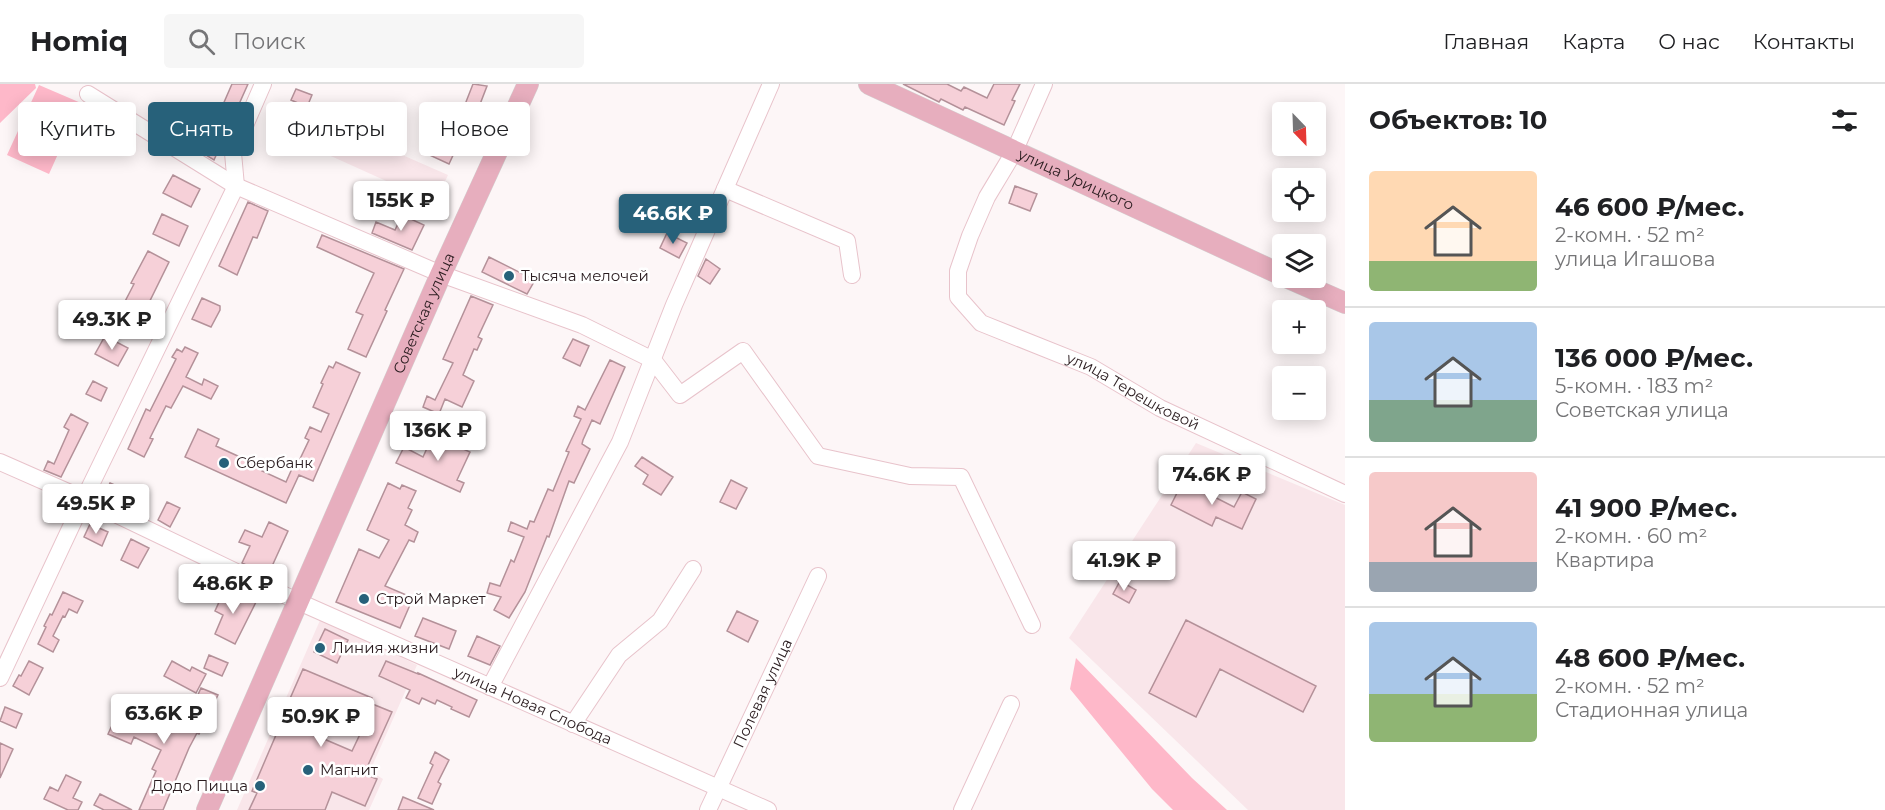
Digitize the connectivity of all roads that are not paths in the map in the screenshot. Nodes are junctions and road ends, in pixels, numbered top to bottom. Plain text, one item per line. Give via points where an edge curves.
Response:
1 (263, 84) edge
2 (528, 84) edge
3 (771, 84) edge
4 (869, 84) edge
5 (1044, 84) edge
6 (88, 94) dead end
7 (1014, 153) junction
8 (236, 186) junction
9 (725, 189) junction
10 (1272, 270) edge
11 (441, 274) junction
12 (852, 275) dead end
13 (1311, 288) edge
14 (1345, 303) edge
15 (652, 360) junction
16 (0, 462) edge
17 (1345, 494) edge
18 (84, 499) junction
19 (693, 569) dead end
20 (818, 576) dead end
21 (299, 602) junction
22 (1032, 626) dead end
23 (0, 678) edge
24 (490, 687) junction
25 (1011, 704) dead end
26 (573, 724) junction
27 (718, 788) junction
28 (207, 810) edge
29 (708, 810) edge
30 (768, 810) edge
31 (962, 810) edge

1 - 8 street via 233,153
2 - 11 main road, Советская улица
3 - 9 street
4 - 7 main road, улица Урицкого
5 - 7 street
6 - 8 street
7 - 10 main road, улица Урицкого
7 - 17 street, улица Терешковой via 987,197 958,271 958,297 981,323 1091,368 1160,408
8 - 11 street
8 - 18 street
9 - 12 street via 847,241
9 - 15 street
11 - 15 street via 582,325
11 - 21 main road, Советская улица
13 - 14 main road
15 - 22 street via 680,395 743,351 818,456 910,476 961,477
15 - 24 street via 620,442
16 - 18 street, улица Новая Слобода
18 - 21 street, улица Новая Слобода
18 - 23 street
19 - 26 street via 660,621 619,655
20 - 27 street, Полевая улица
21 - 24 street, улица Новая Слобода
21 - 28 main road, Советская улица
24 - 26 street, улица Новая Слобода
25 - 31 street
26 - 27 street, улица Новая Слобода
27 - 29 street, Полевая улица
27 - 30 street, улица Новая Слобода

